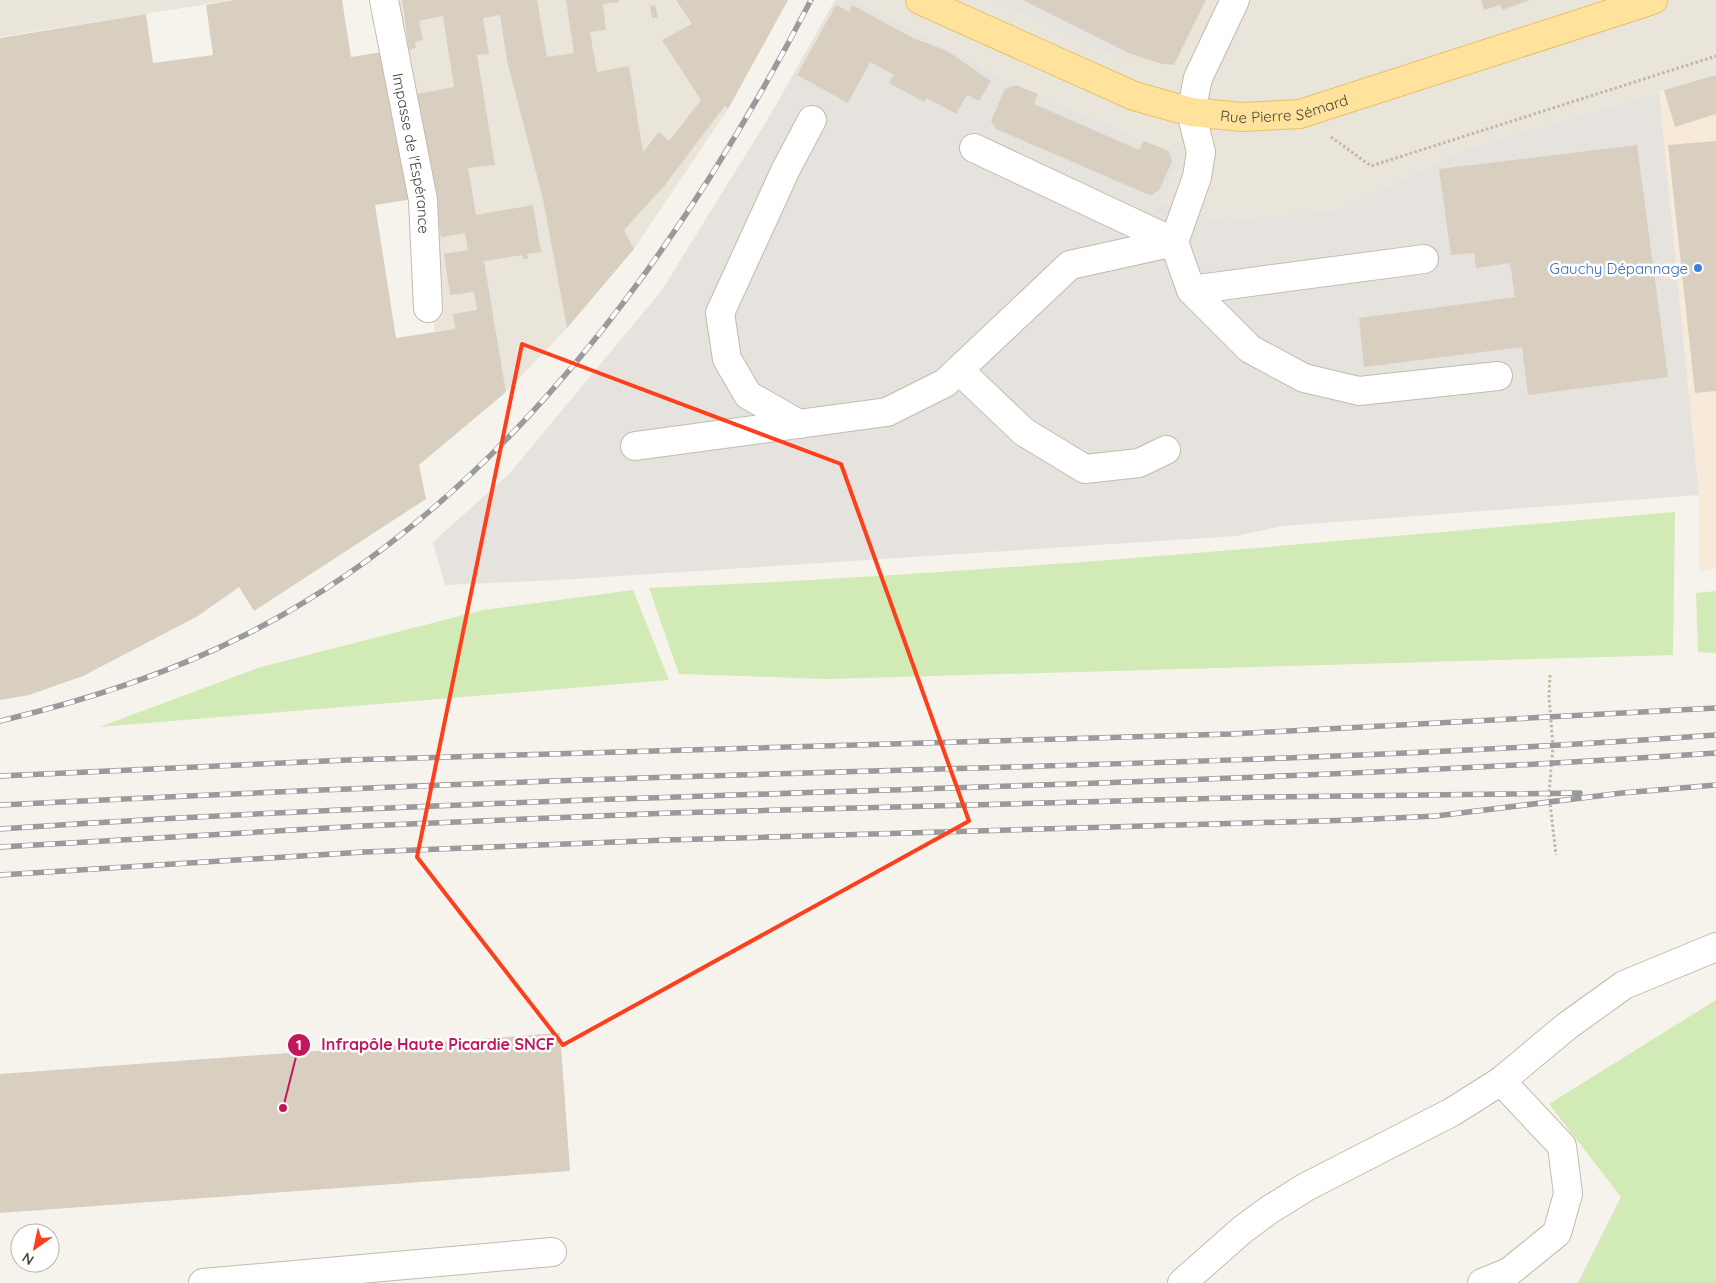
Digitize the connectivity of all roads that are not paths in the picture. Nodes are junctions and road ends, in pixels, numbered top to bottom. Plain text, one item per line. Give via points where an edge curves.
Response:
1 (384, 0) edge
2 (920, 0) edge
3 (1235, 0) edge
4 (1653, 0) edge
5 (1191, 112) junction
6 (812, 120) dead end
7 (974, 148) dead end
8 (1174, 242) junction
9 (1424, 259) dead end
10 (1190, 290) junction
11 (428, 308) dead end
12 (959, 370) junction
13 (1498, 376) dead end
14 (799, 424) junction
15 (634, 446) dead end
16 (1166, 450) dead end
17 (1716, 947) edge
18 (1501, 1082) junction
19 (552, 1252) dead end
20 (203, 1283) edge
21 (1182, 1283) edge
22 (1482, 1283) edge

1 - 11 street, Impasse de l'Espérance via 424,200
2 - 5 main road, Rue Pierre Sémard via 1134,96
3 - 5 street via 1198,78
4 - 5 main road, Rue Pierre Sémard via 1300,114 1242,117
5 - 8 street via 1201,152 1197,177
6 - 14 street via 720,312 727,359 748,395
7 - 8 street
8 - 10 street
8 - 12 street via 1070,265
9 - 10 street
10 - 13 street via 1250,349 1304,378 1359,391
12 - 14 street via 945,383 887,412
12 - 16 street via 1024,432 1085,469 1139,463
14 - 15 street
17 - 18 street via 1624,985 1567,1026
18 - 21 street via 1452,1112 1306,1187 1269,1210
18 - 22 street via 1562,1146 1568,1194 1557,1232 1509,1272
19 - 20 street

